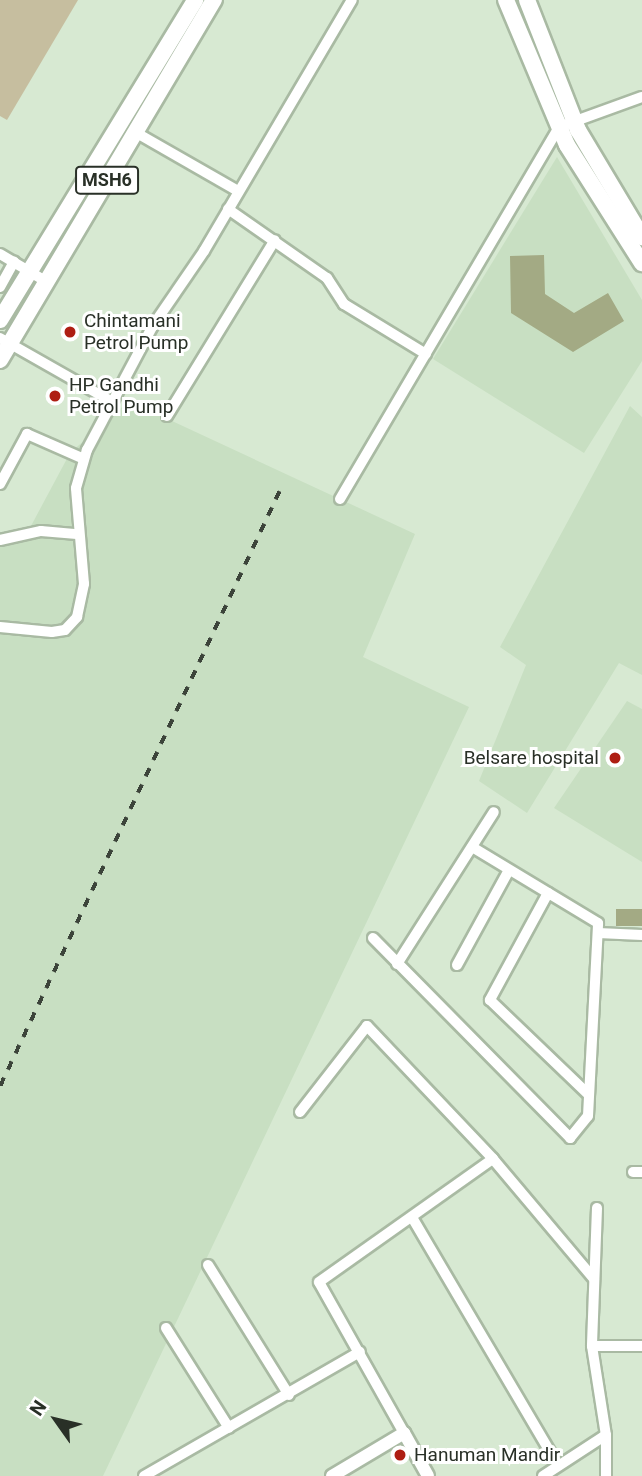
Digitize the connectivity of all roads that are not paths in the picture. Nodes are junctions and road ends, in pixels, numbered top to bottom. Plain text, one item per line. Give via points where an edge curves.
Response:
1 (195, 0) edge
2 (214, 0) edge
3 (506, 0) edge
4 (527, 0) edge
5 (347, 2) edge
6 (642, 97) edge
7 (566, 123) junction
8 (135, 132) junction
9 (238, 191) junction
10 (228, 209) junction
11 (642, 237) edge
12 (275, 240) junction
13 (0, 254) edge
14 (14, 262) junction
15 (642, 263) edge
16 (29, 271) junction
17 (47, 282) junction
18 (0, 287) edge
19 (0, 320) edge
20 (4, 340) edge
21 (426, 354) junction
22 (0, 360) edge
23 (111, 401) junction
24 (167, 416) dead end
25 (84, 460) junction
26 (0, 484) edge
27 (340, 499) dead end
28 (77, 534) junction
29 (0, 540) edge
30 (0, 627) edge
31 (494, 812) dead end
32 (472, 847) junction
33 (509, 870) junction
34 (548, 893) junction
35 (598, 933) junction
36 (642, 935) edge
37 (373, 938) dead end
38 (397, 964) junction
39 (457, 965) dead end
40 (589, 1095) junction
41 (300, 1112) dead end
42 (493, 1158) junction
43 (597, 1209) dead end
44 (413, 1219) junction
45 (208, 1265) dead end
46 (594, 1279) junction
47 (166, 1328) dead end
48 (592, 1346) junction
49 (642, 1346) edge
50 (360, 1352) junction
51 (289, 1395) junction
52 (229, 1428) junction
53 (404, 1433) junction
54 (606, 1435) junction
55 (558, 1465) junction
56 (144, 1476) edge
57 (332, 1476) edge
58 (428, 1476) edge
59 (543, 1476) edge
60 (606, 1476) edge

1 - 16 main road, MSH6
2 - 8 main road, MSH6
3 - 7 main road
4 - 7 main road
5 - 9 street
6 - 7 street
7 - 11 main road
7 - 15 main road
7 - 21 street
8 - 9 street
8 - 17 main road, MSH6
9 - 10 street
10 - 12 street
10 - 23 street
12 - 21 street via 327,278 344,304
12 - 24 street
13 - 14 street
14 - 16 street
14 - 18 street
16 - 17 street
16 - 19 main road, MSH6
17 - 20 main road, MSH6
20 - 22 main road, MSH6
20 - 23 street
21 - 27 street
23 - 25 street
25 - 26 street via 27,434
25 - 28 street via 76,488
28 - 29 street via 41,531
28 - 30 street via 84,584 72,625 33,633
31 - 32 street
32 - 33 street
32 - 38 street
33 - 34 street
33 - 39 street
34 - 35 street via 598,923
34 - 40 street via 489,1000
35 - 36 street
35 - 40 street
37 - 38 street
38 - 40 street via 570,1138 588,1116
41 - 42 street via 368,1026
42 - 44 street
42 - 46 street
43 - 46 street
44 - 50 street via 319,1282
44 - 55 street
45 - 51 street
46 - 48 street
47 - 52 street
48 - 49 street
48 - 54 street
50 - 51 street
50 - 53 street
51 - 52 street
52 - 56 street
53 - 57 street
53 - 58 street
54 - 55 street
54 - 60 street
55 - 59 street

